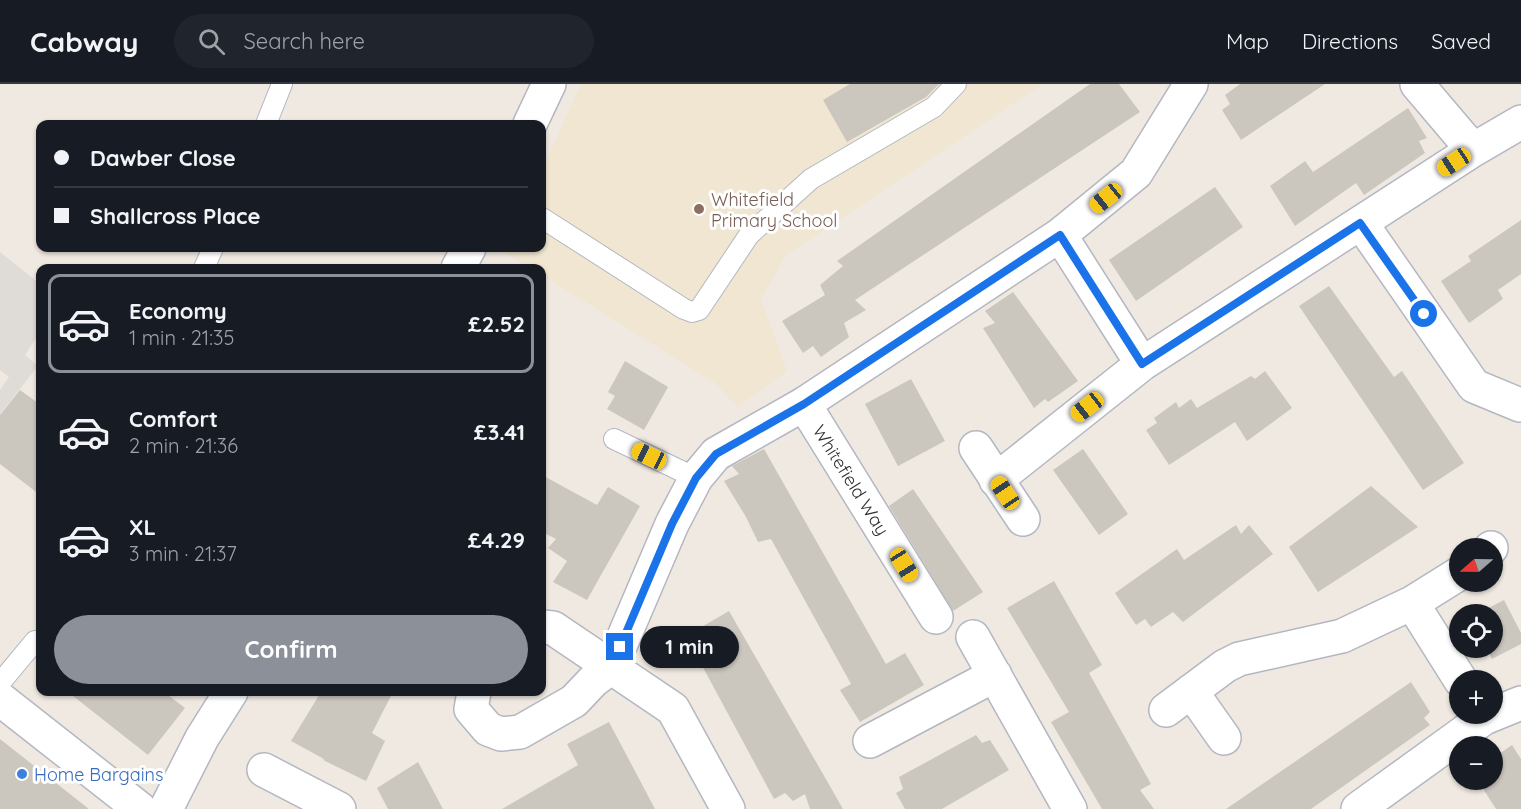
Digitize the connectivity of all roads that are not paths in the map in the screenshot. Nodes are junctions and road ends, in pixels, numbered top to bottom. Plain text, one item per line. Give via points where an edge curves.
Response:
1 (282, 84) edge
2 (549, 84) edge
3 (956, 84) edge
4 (1191, 84) edge
5 (1416, 84) edge
6 (268, 120) edge
7 (532, 120) edge
8 (1521, 122) edge
9 (1473, 150) junction
10 (546, 221) edge
11 (1360, 223) junction
12 (1060, 235) junction
13 (1142, 364) junction
14 (804, 404) junction
15 (1520, 405) edge
16 (614, 439) dead end
17 (976, 448) dead end
18 (696, 478) junction
19 (996, 480) junction
20 (1023, 519) dead end
21 (1449, 580) edge
22 (1412, 603) junction
23 (936, 617) dead end
24 (546, 627) edge
25 (973, 637) dead end
26 (35, 641) dead end
27 (611, 667) junction
28 (1454, 670) edge
29 (995, 675) junction
30 (0, 683) edge
31 (228, 696) edge
32 (473, 696) edge
33 (0, 699) edge
34 (1520, 707) edge
35 (1503, 711) edge
36 (1471, 724) edge
37 (1224, 738) dead end
38 (870, 741) dead end
39 (264, 770) dead end
40 (140, 809) edge
41 (166, 809) edge
42 (339, 809) edge
43 (728, 809) edge
44 (1070, 809) edge
45 (1358, 809) edge

1 - 6 lane
2 - 7 street
3 - 10 lane via 934,107 811,178 749,235 699,310 684,309
4 - 12 street via 1136,173
5 - 9 street
8 - 9 street
9 - 11 street
11 - 13 street
11 - 15 street via 1474,386
12 - 13 street
12 - 14 street
13 - 19 street
14 - 18 street via 716,454
14 - 23 street, Whitefield Way
16 - 18 lane
17 - 19 street
18 - 27 street via 672,524
19 - 20 street
21 - 22 street
22 - 28 street
22 - 37 street via 1342,636 1239,659 1179,700
24 - 27 street via 553,628
25 - 29 street
26 - 30 lane
27 - 32 street via 574,702 520,732 501,734 488,729 471,709
27 - 43 street via 673,709
29 - 38 street
29 - 44 street
31 - 41 street
33 - 40 street
34 - 35 street
36 - 45 street
39 - 42 street

